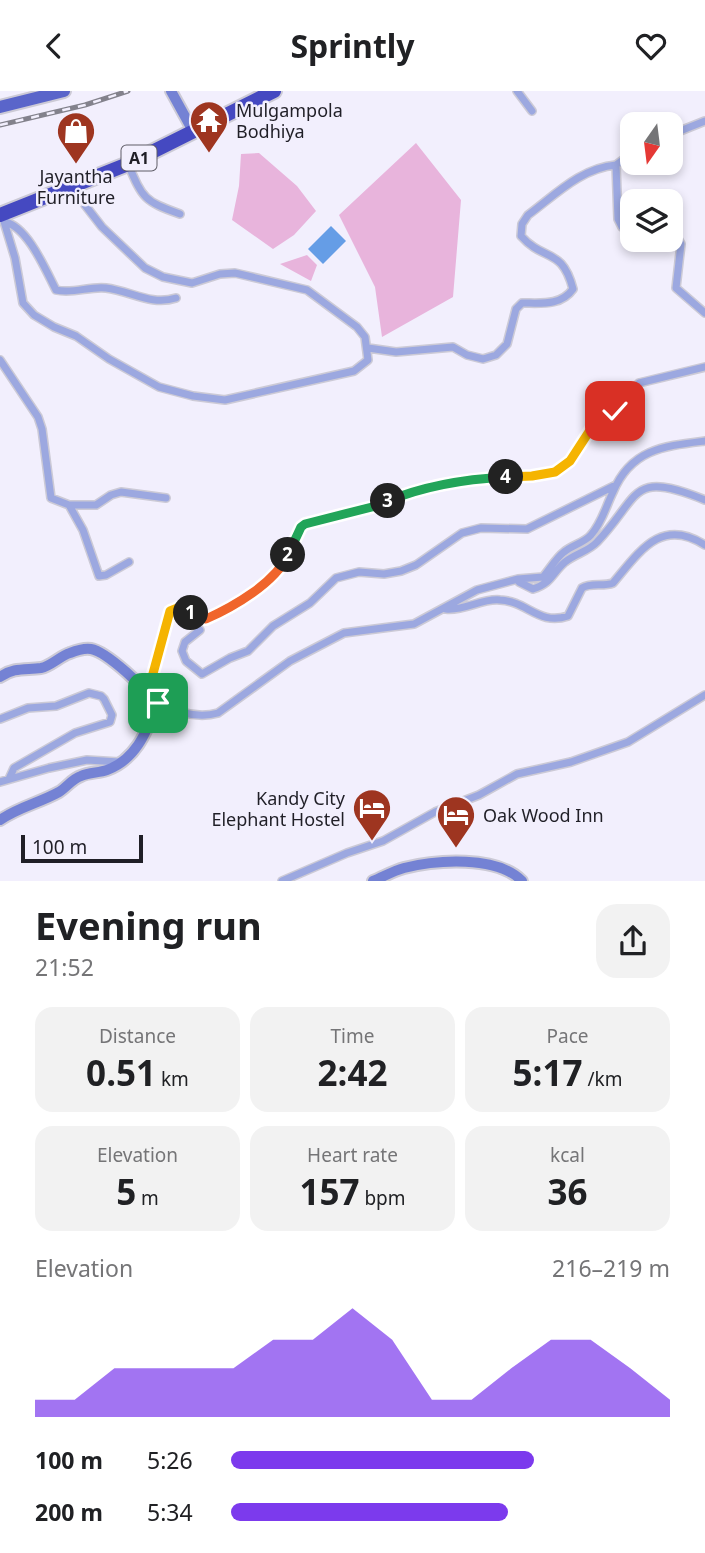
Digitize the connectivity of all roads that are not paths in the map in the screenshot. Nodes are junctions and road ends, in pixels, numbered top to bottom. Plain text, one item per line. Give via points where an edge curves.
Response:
1 (64, 91) edge
2 (171, 91) edge
3 (274, 91) edge
4 (517, 91) edge
5 (0, 107) edge
6 (532, 111) dead end
7 (702, 123) edge
8 (683, 130) edge
9 (193, 131) junction
10 (620, 162) edge
11 (128, 164) junction
12 (616, 165) junction
13 (78, 183) junction
14 (180, 214) dead end
15 (3, 217) edge
16 (620, 223) edge
17 (680, 252) edge
18 (177, 298) dead end
19 (705, 313) edge
20 (368, 348) junction
21 (0, 360) edge
22 (705, 367) edge
23 (704, 441) edge
24 (705, 450) edge
25 (615, 485) junction
26 (166, 498) dead end
27 (705, 500) edge
28 (69, 505) junction
29 (705, 545) edge
30 (130, 562) dead end
31 (518, 579) junction
32 (445, 609) junction
33 (200, 630) dead end
34 (0, 677) edge
35 (148, 692) junction
36 (705, 695) edge
37 (158, 703) junction
38 (0, 719) edge
39 (123, 762) junction
40 (9, 779) junction
41 (0, 782) edge
42 (0, 820) edge
43 (282, 881) edge
44 (373, 881) edge
45 (522, 881) edge

1 - 5 main road
2 - 9 street
3 - 9 highway, A1
4 - 6 street
7 - 8 street
9 - 11 highway, A1
10 - 12 street
11 - 13 highway, A1
11 - 14 street via 139,190 153,204
12 - 16 street
12 - 20 street via 584,173 522,224 521,236 561,262 573,289 555,302 522,303 516,309 507,344 496,355 483,359 453,347 396,352
13 - 15 highway, A1
13 - 20 street via 85,205 102,227 145,268 192,283 235,272 307,290 357,327
15 - 18 street via 37,252 57,290 105,288 154,301
15 - 20 street via 23,303 34,315 159,387 226,400 354,371 368,360
17 - 19 street via 676,288
21 - 28 street via 43,429 51,498
22 - 35 street via 639,383 615,411 596,421 570,461 555,472 475,478 305,524 281,569 232,607 206,619 180,607 170,611
23 - 24 street
23 - 25 street via 645,453
25 - 31 street via 590,537 564,552 543,577
25 - 33 street via 527,529 481,528 462,533 401,571 359,572 336,578 248,651 202,674 186,661 182,651 185,642
26 - 28 street via 121,492 96,505
27 - 31 street via 648,486 630,499 596,544 564,562 546,585 533,589
28 - 30 street via 99,576
29 - 32 street via 675,532 655,540 613,583 582,588 568,615 556,620 498,599
31 - 32 street via 477,590
32 - 37 street via 414,624 344,633 290,661 209,716
34 - 35 street via 10,670 43,668 67,653 90,649
35 - 37 street
36 - 43 street via 628,742 517,774 383,841
37 - 39 street via 146,734
38 - 40 street via 89,693 101,696 112,715 110,722 75,733 14,768
39 - 40 street via 87,760
39 - 42 street via 82,775 60,792
40 - 41 street
44 - 45 street via 403,869 468,862 501,867

